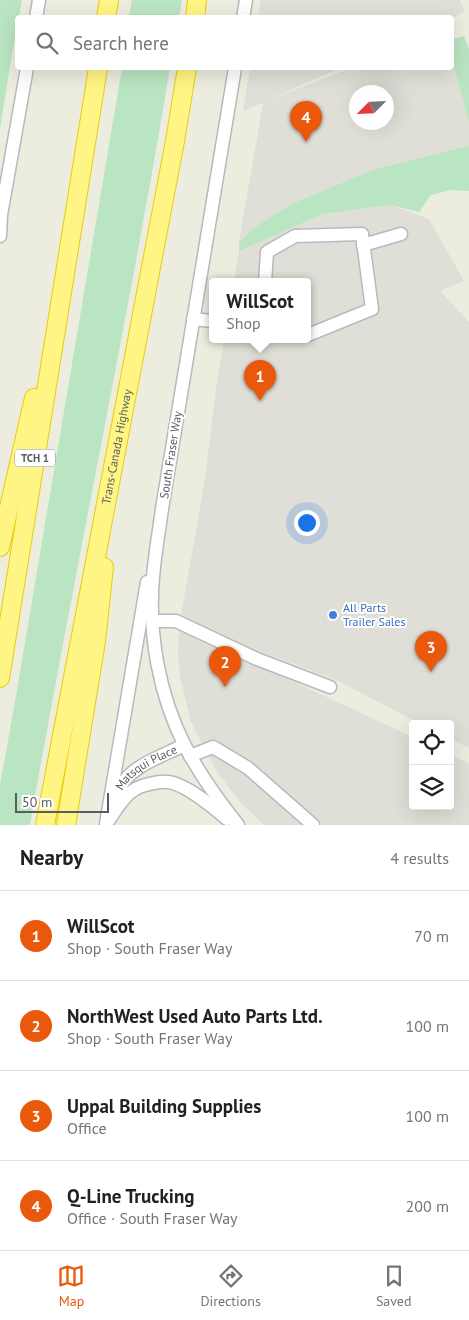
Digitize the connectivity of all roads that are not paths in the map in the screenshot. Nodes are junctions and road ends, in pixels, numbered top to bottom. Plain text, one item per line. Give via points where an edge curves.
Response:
1 (39, 0) edge
2 (109, 0) edge
3 (197, 0) edge
4 (246, 0) edge
5 (36, 15) edge
6 (106, 15) edge
7 (194, 15) edge
8 (244, 15) edge
9 (27, 70) edge
10 (98, 70) edge
11 (186, 70) edge
12 (235, 70) edge
13 (400, 234) dead end
14 (0, 236) edge
15 (70, 239) junction
16 (363, 245) junction
17 (265, 278) edge
18 (193, 319) junction
19 (209, 321) edge
20 (311, 334) edge
21 (117, 445) junction
22 (162, 509) junction
23 (0, 547) edge
24 (153, 621) junction
25 (0, 678) edge
26 (330, 687) dead end
27 (187, 750) junction
28 (45, 825) edge
29 (66, 825) edge
30 (106, 825) edge
31 (233, 825) edge
32 (238, 825) edge
33 (313, 825) edge

1 - 5 street
2 - 6 highway
3 - 7 highway
4 - 8 street
9 - 14 street
10 - 15 highway, TCH 1
11 - 21 highway, Trans-Canada Highway
12 - 18 street, South Fraser Way
13 - 16 street
15 - 23 highway
15 - 25 highway, TCH 1
16 - 17 street via 362,234 295,236 267,252
16 - 20 street via 372,309
18 - 19 street
18 - 22 street, South Fraser Way
21 - 28 highway, Trans-Canada Highway
21 - 29 highway via 96,641
22 - 24 street, South Fraser Way via 153,578
22 - 30 street
24 - 26 street via 176,621
24 - 27 street, South Fraser Way via 162,686
27 - 30 street, Matsqui Place via 144,765 131,774 120,786
27 - 32 street, South Fraser Way
27 - 33 street, Matsqui Place via 213,747 248,768
30 - 31 street via 133,790 168,782 195,794

